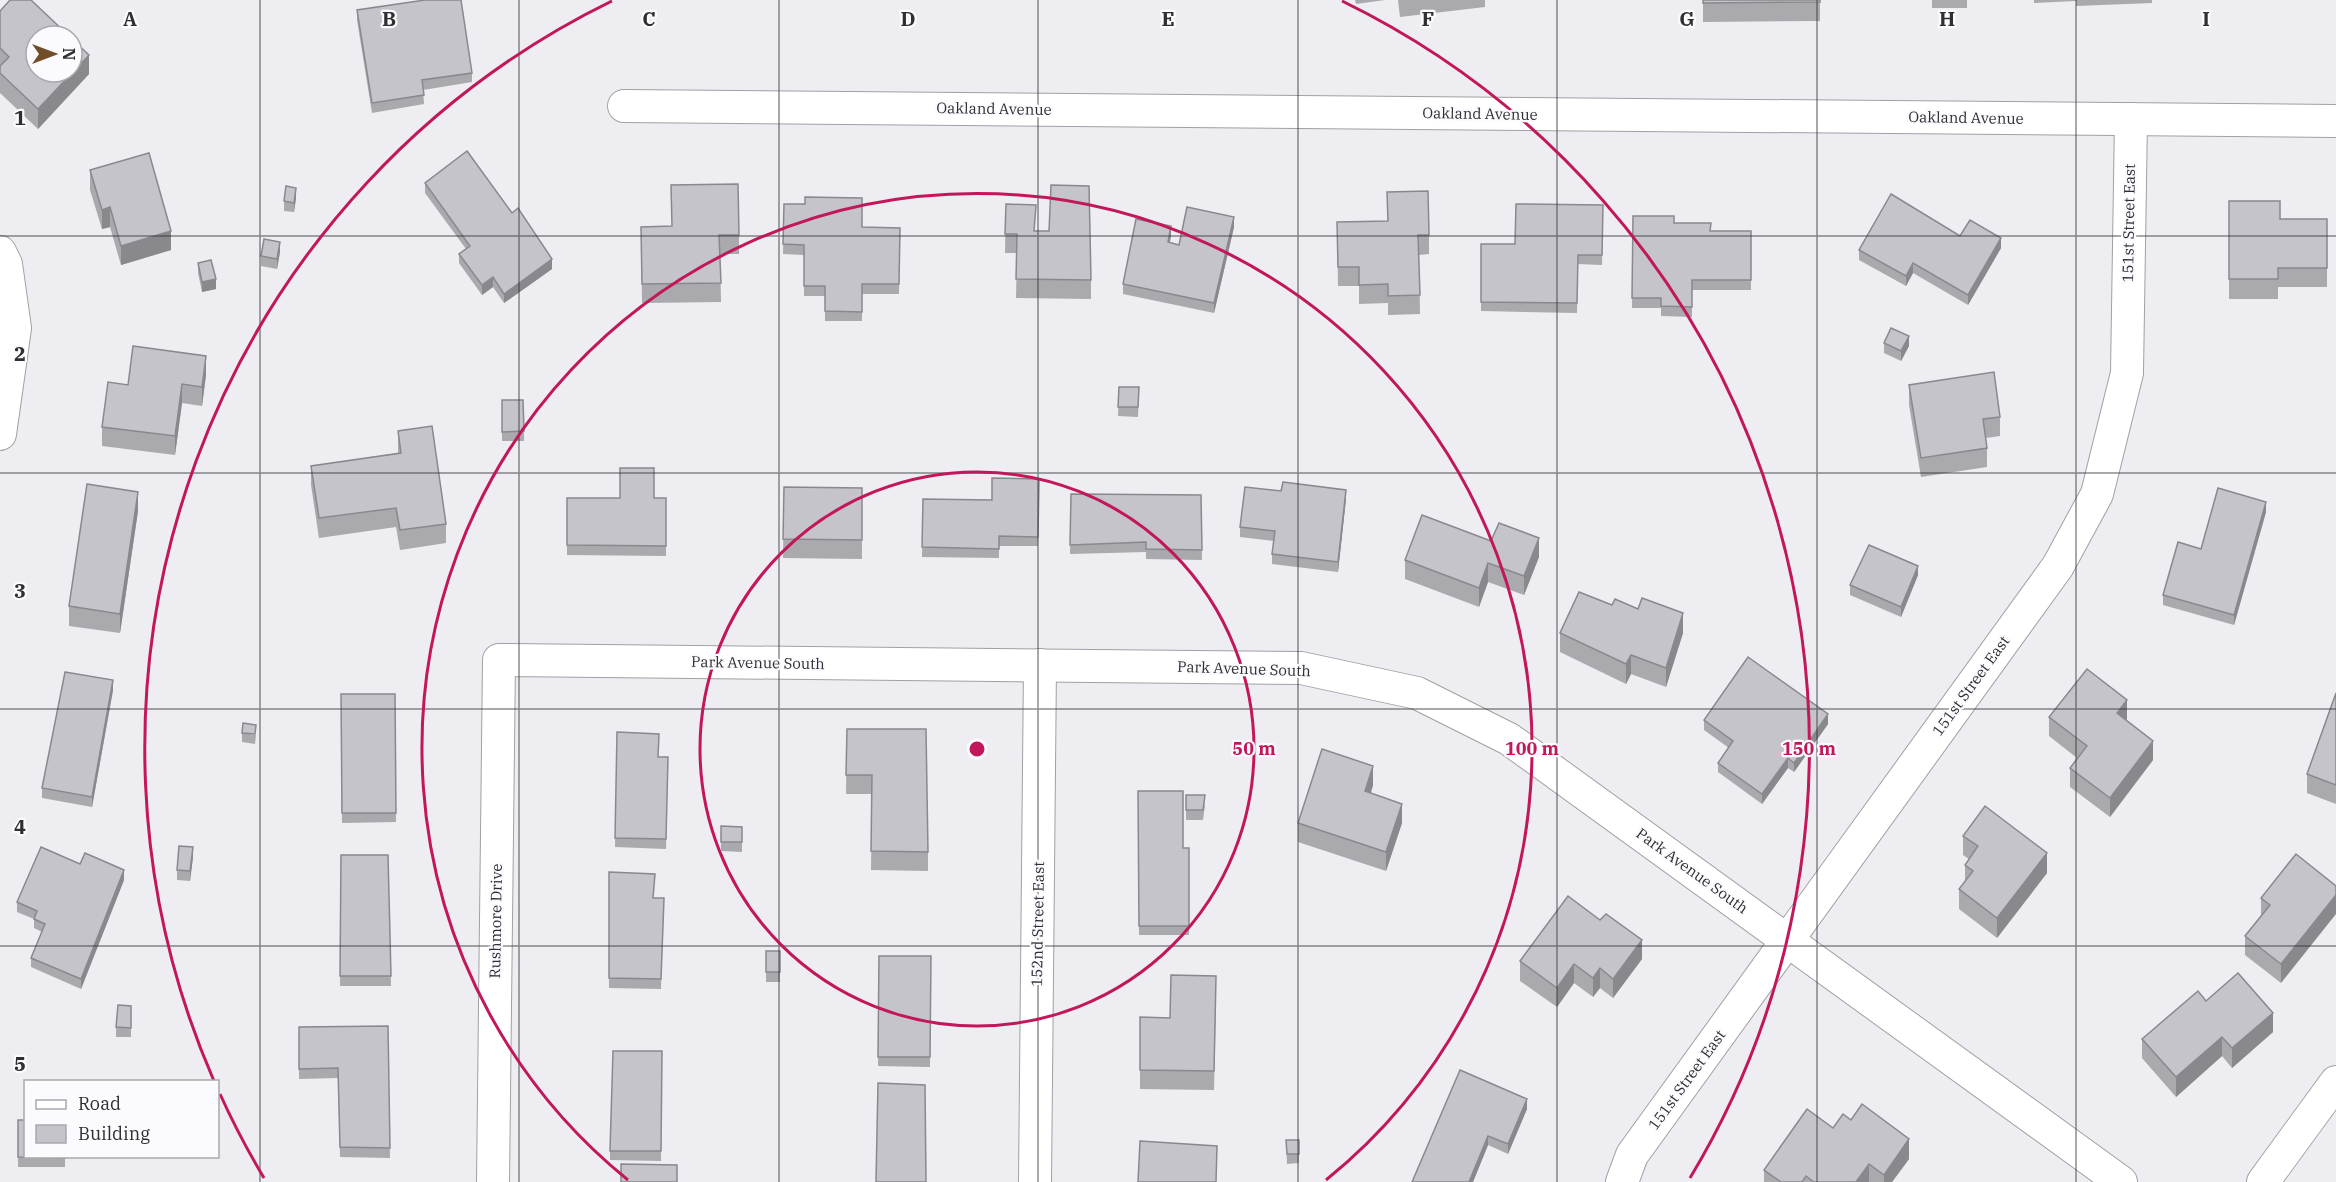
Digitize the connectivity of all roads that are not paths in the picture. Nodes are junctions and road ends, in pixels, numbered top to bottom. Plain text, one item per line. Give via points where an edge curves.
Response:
1 (624, 106) dead end
2 (2131, 119) junction
3 (2336, 121) edge
4 (0, 252) edge
5 (0, 434) edge
6 (499, 660) joint
7 (1040, 665) junction
8 (1787, 940) junction
9 (2336, 1082) edge
10 (493, 1182) edge
11 (1035, 1182) edge
12 (1622, 1182) edge
13 (2121, 1182) edge
14 (2263, 1182) edge

1 - 2 street, Oakland Avenue
2 - 3 street, Oakland Avenue
2 - 8 street, 151st Street East via 2127,373 2097,494 2058,566
4 - 5 street via 6,264 15,328
6 - 7 street, Park Avenue South
6 - 10 street, Rushmore Drive
7 - 8 street, Park Avenue South via 1301,668 1417,693 1509,739
7 - 11 street, 152nd Street East
8 - 12 street, 151st Street East via 1632,1155
8 - 13 street, Park Avenue South
9 - 14 street

